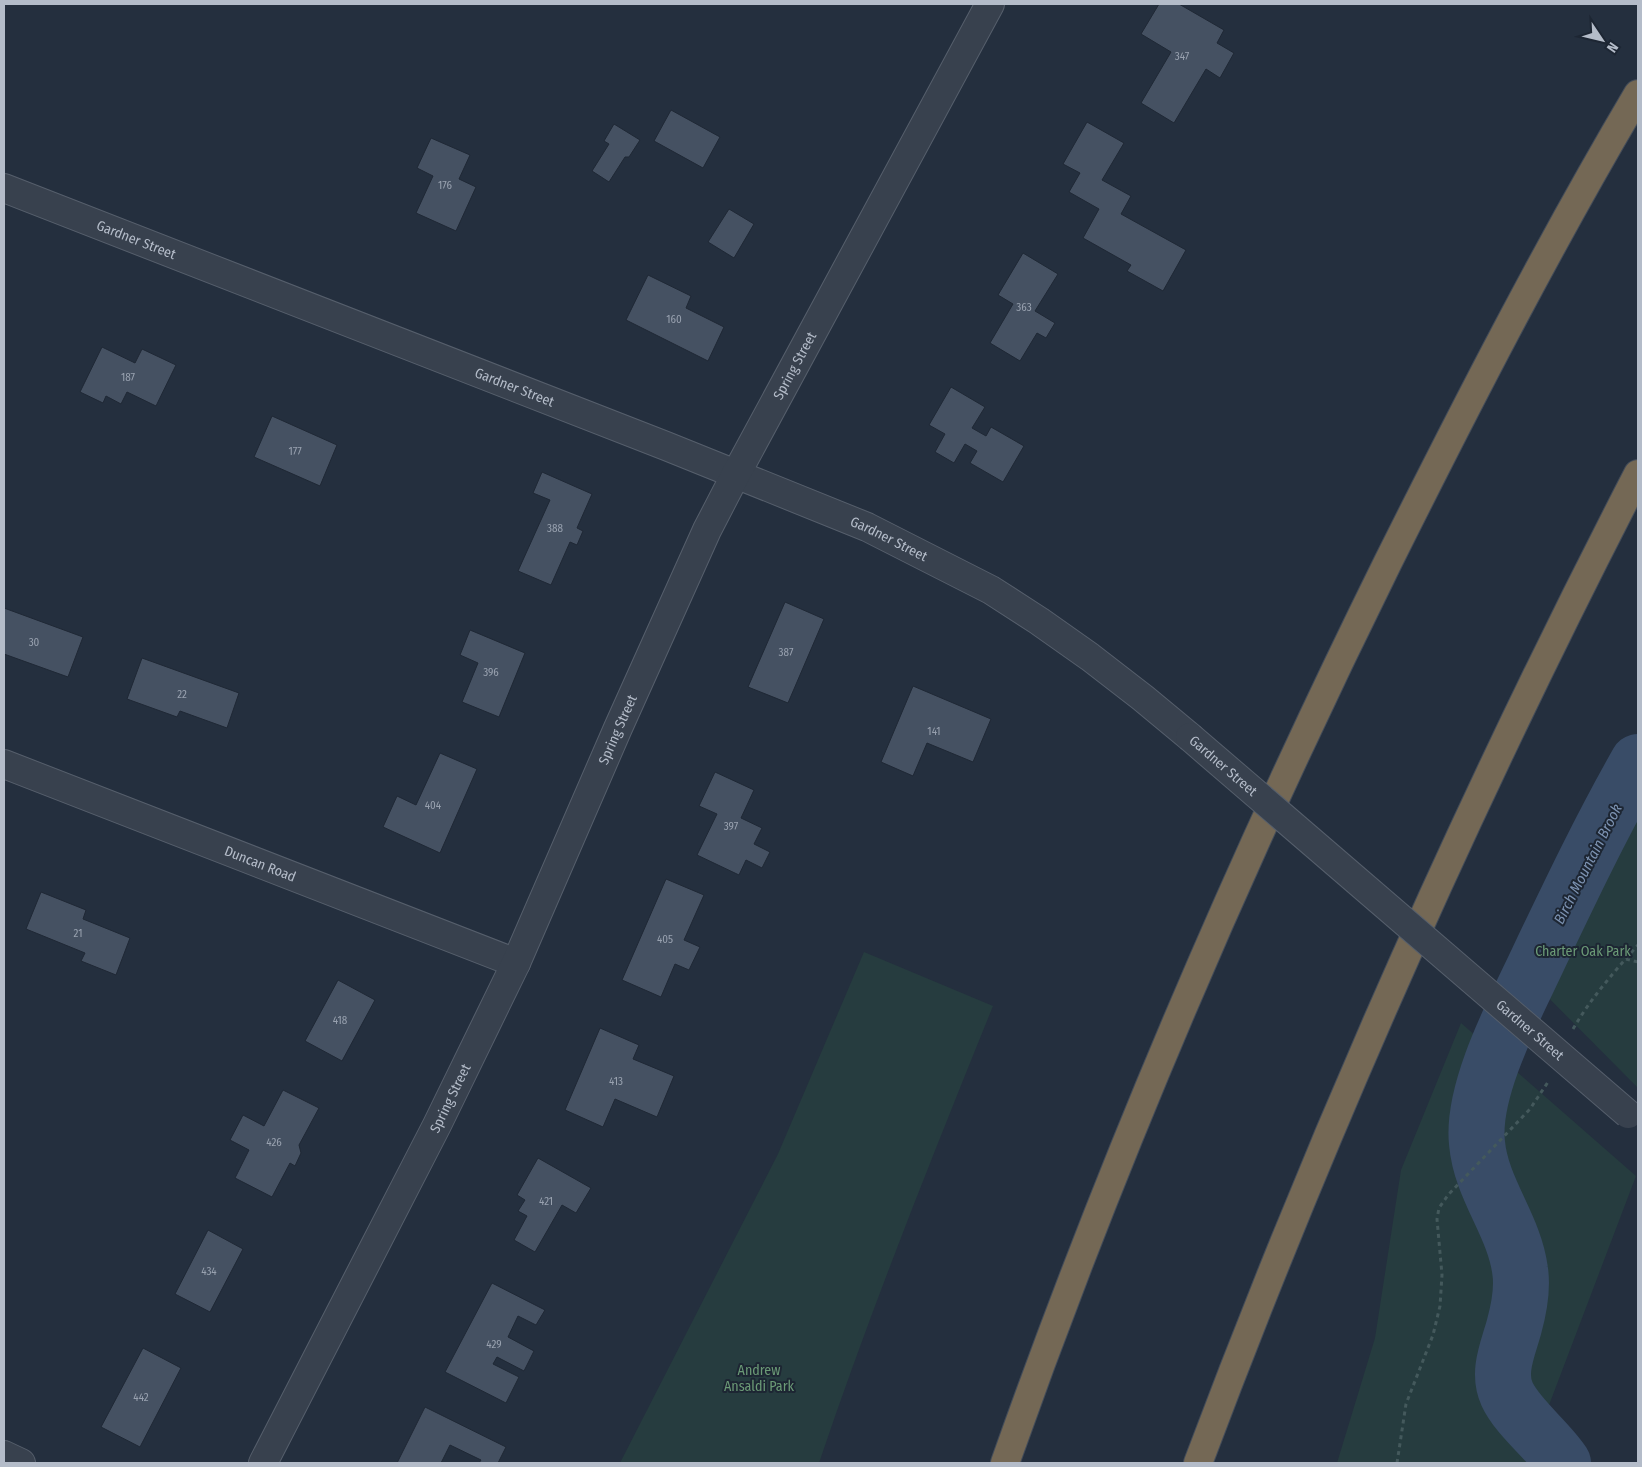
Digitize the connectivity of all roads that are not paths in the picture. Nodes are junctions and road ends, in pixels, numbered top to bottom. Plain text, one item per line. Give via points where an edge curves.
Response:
1 (990, 4) edge
2 (1638, 94) edge
3 (4, 188) edge
4 (736, 474) junction
5 (1638, 474) edge
6 (4, 764) edge
7 (516, 963) junction
8 (1633, 1119) edge
9 (4, 1455) edge
10 (21, 1463) edge
11 (263, 1463) edge
12 (1005, 1463) edge
13 (1198, 1463) edge

1 - 4 street, Spring Street
2 - 12 highway via 1470,400 1311,722 1215,932 1132,1129
3 - 4 street, Gardner Street
4 - 7 street, Spring Street via 707,530 626,710
4 - 8 street, Gardner Street, bridge via 867,527 991,590 1090,657 1190,737
5 - 13 highway via 1540,668 1404,959 1286,1234
6 - 7 street, Duncan Road
7 - 11 street, Spring Street via 437,1125
9 - 10 street

